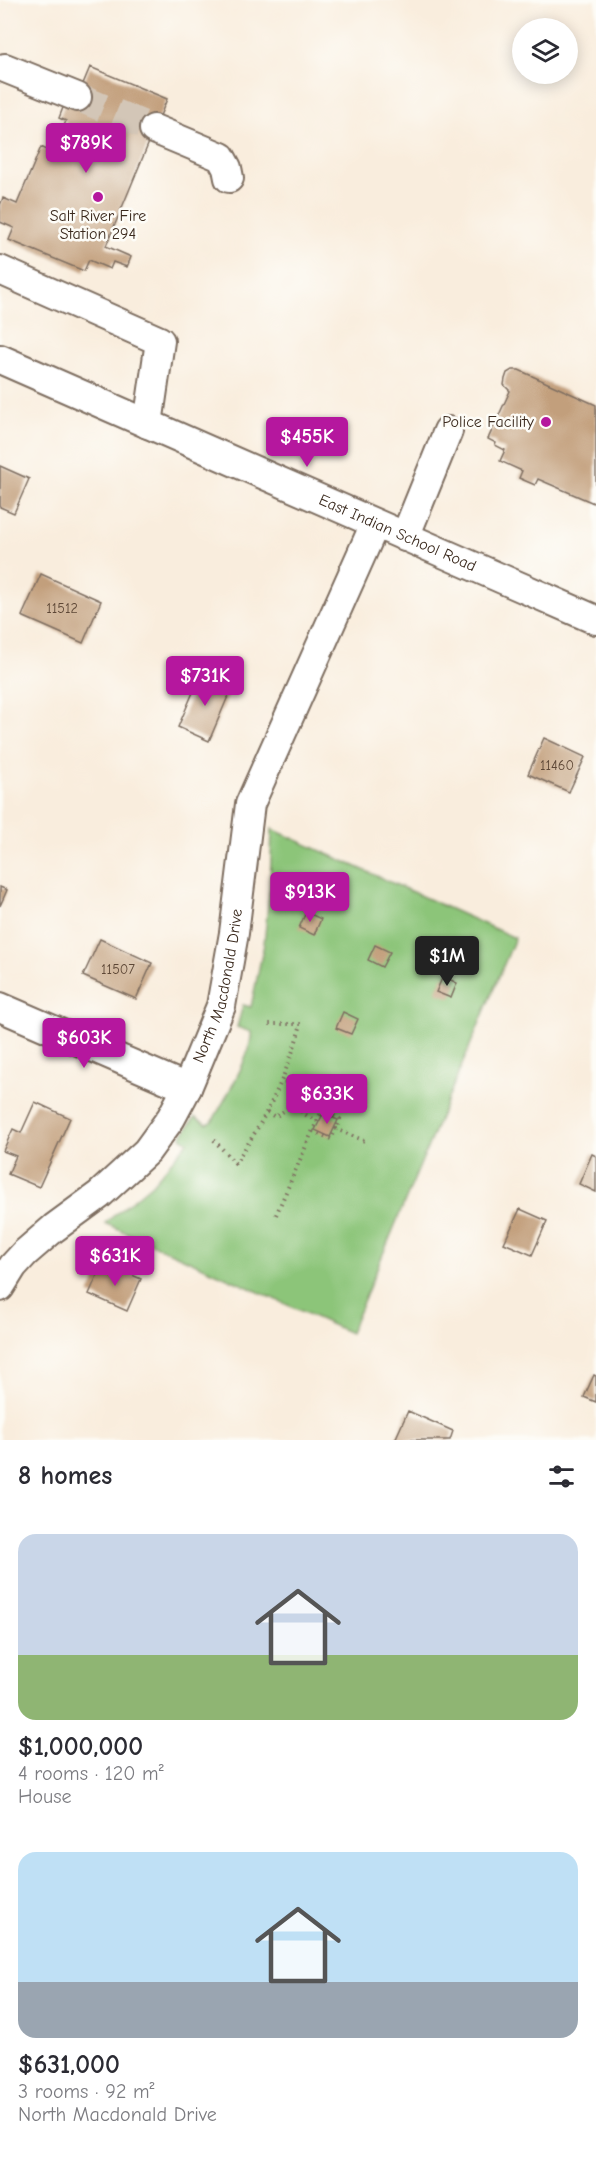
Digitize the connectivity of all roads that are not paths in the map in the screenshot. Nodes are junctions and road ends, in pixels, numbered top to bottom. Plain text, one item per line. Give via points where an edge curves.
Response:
1 (5, 68) dead end
2 (77, 97) tunnel mouth
3 (154, 129) tunnel mouth
4 (229, 178) dead end
5 (0, 270) edge
6 (0, 359) edge
7 (148, 424) junction
8 (448, 431) dead end
9 (375, 524) junction
10 (405, 537) junction
11 (596, 620) edge
12 (0, 1007) edge
13 (187, 1089) junction
14 (0, 1287) edge

1 - 2 street
3 - 4 street via 221,157
5 - 7 street via 160,341
6 - 7 street, East Indian School Road
7 - 9 street, East Indian School Road
8 - 10 street
9 - 10 street, East Indian School Road
9 - 13 street, North Macdonald Drive via 250,804 221,1006
10 - 11 street, East Indian School Road
12 - 13 street
13 - 14 street, North Macdonald Drive via 147,1150 99,1195 25,1253

